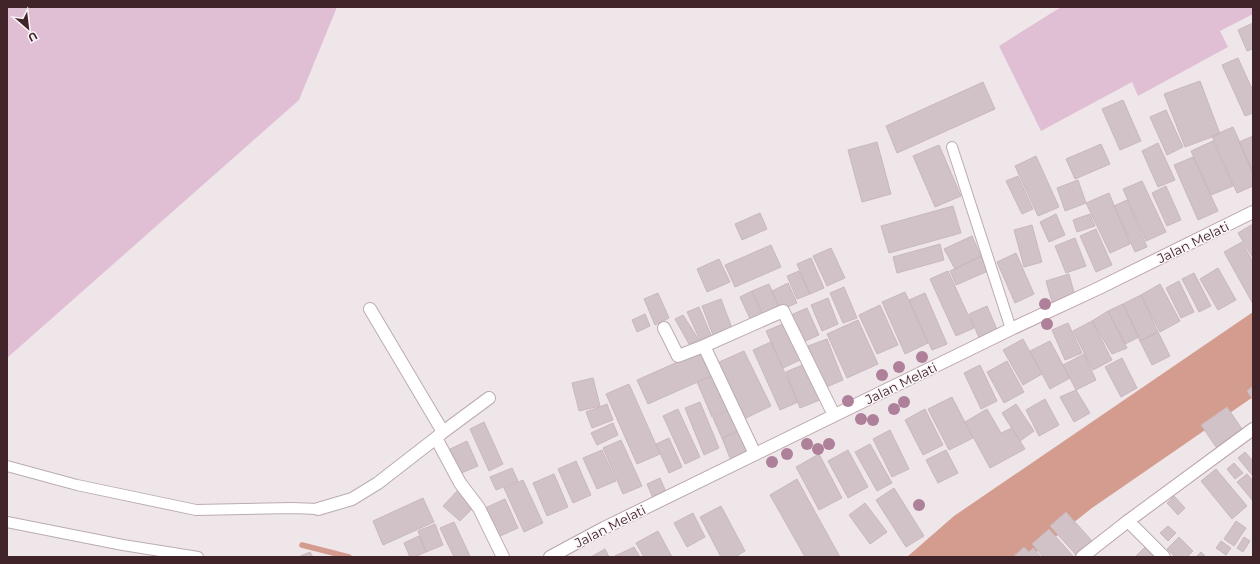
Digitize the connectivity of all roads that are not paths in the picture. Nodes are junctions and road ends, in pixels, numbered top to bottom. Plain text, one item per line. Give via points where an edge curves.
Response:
1 (952, 147) dead end
2 (1253, 212) edge
3 (370, 309) dead end
4 (664, 328) dead end
5 (1011, 330) junction
6 (704, 346) junction
7 (489, 398) dead end
8 (834, 416) junction
9 (1253, 429) edge
10 (439, 435) junction
11 (755, 454) junction
12 (7, 466) edge
13 (318, 510) joint
14 (1128, 521) junction
15 (7, 522) edge
16 (198, 557) edge
17 (503, 557) edge
18 (550, 557) edge
19 (1082, 557) edge
20 (1164, 557) edge

1 - 5 lane
2 - 5 street, Jalan Melati
3 - 10 street
4 - 6 street via 678,356
5 - 8 street, Jalan Melati
6 - 8 street via 784,311
6 - 11 street
7 - 10 street
8 - 11 street, Jalan Melati
9 - 14 street
10 - 13 street via 378,483 352,498
10 - 17 street via 460,483 479,508
11 - 18 street, Jalan Melati
12 - 13 lane via 77,485 196,510
14 - 19 street
14 - 20 street
15 - 16 lane

